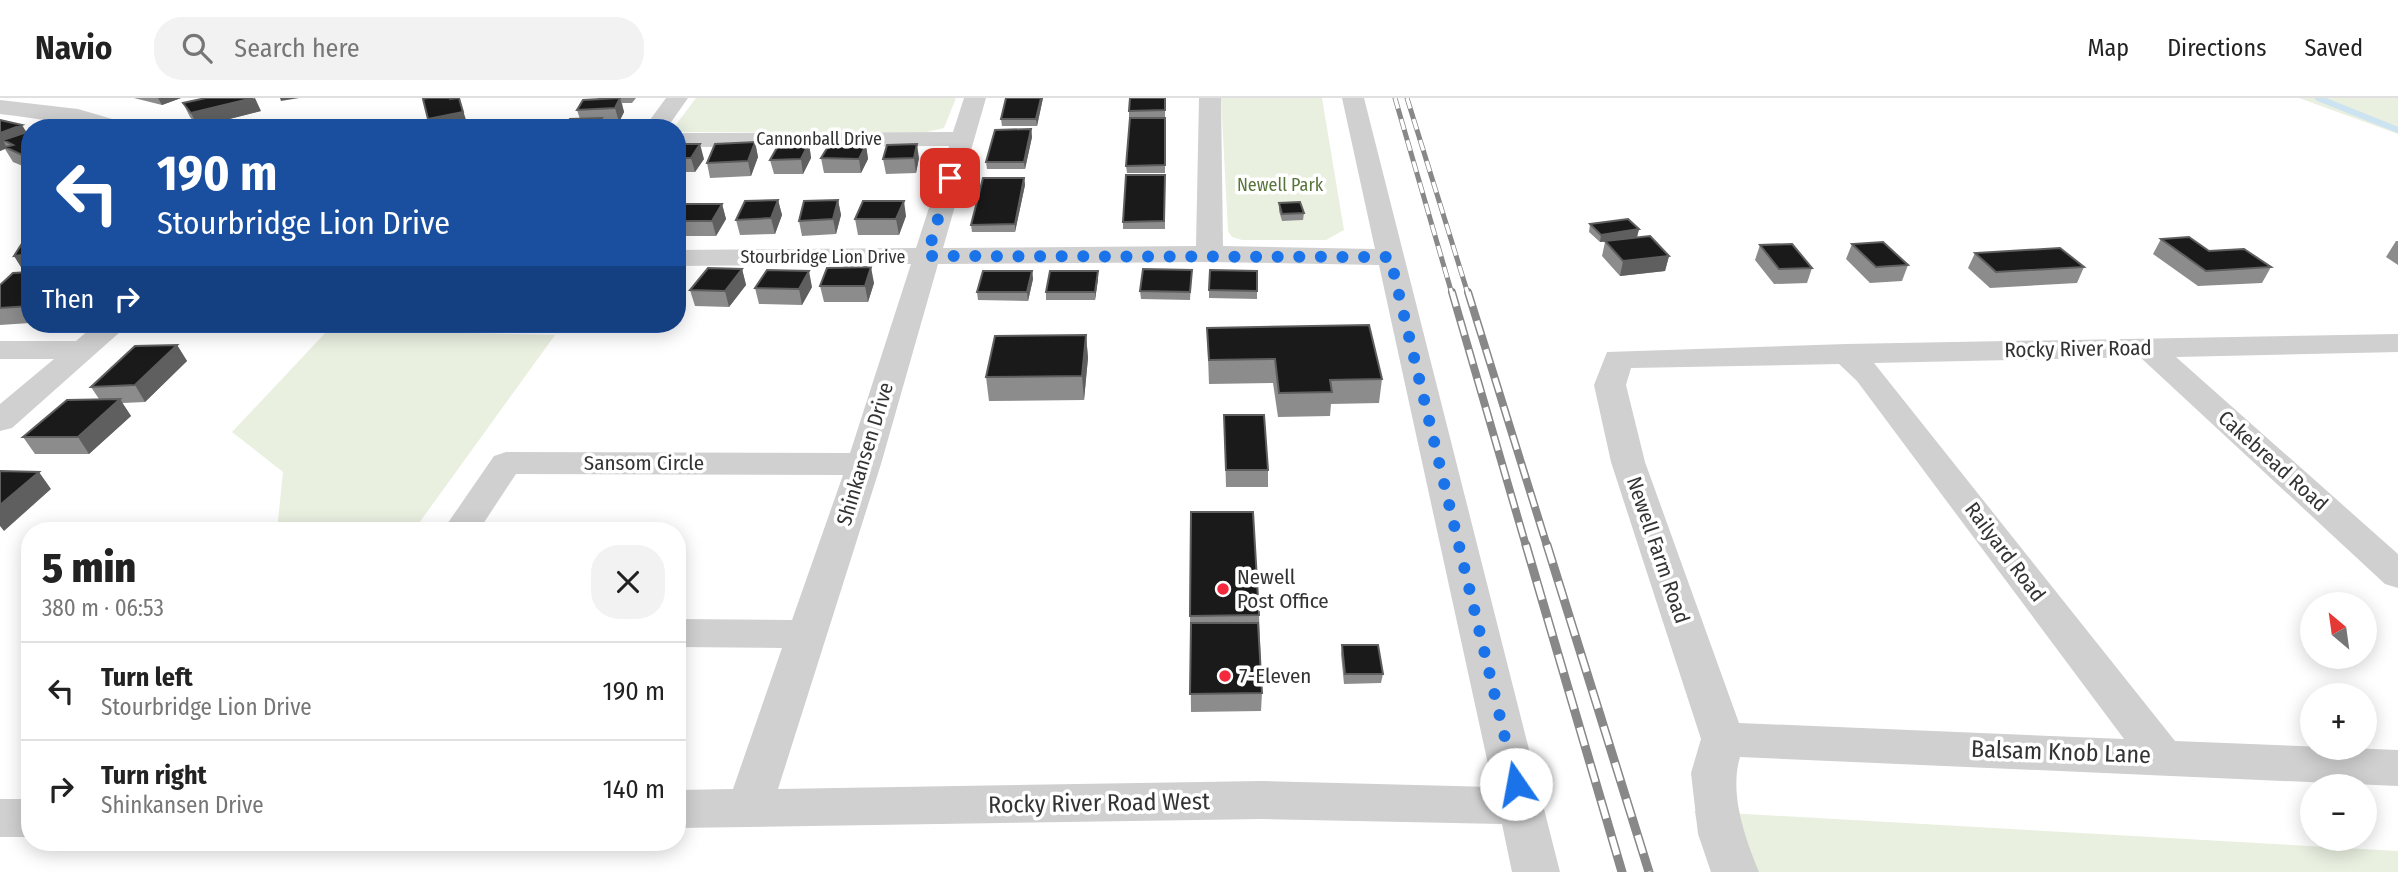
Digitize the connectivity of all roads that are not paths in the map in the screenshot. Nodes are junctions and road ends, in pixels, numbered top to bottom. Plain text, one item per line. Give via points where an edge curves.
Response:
1 (677, 98) edge
2 (975, 98) edge
3 (1210, 98) edge
4 (1353, 98) edge
5 (0, 107) edge
6 (88, 119) edge
7 (662, 119) edge
8 (961, 139) junction
9 (686, 140) edge
10 (1209, 254) junction
11 (927, 256) junction
12 (1390, 257) junction
13 (686, 258) edge
14 (104, 333) edge
15 (2398, 342) edge
16 (2148, 348) junction
17 (0, 350) edge
18 (84, 350) junction
19 (1846, 353) junction
20 (1757, 355) joint
21 (0, 421) edge
22 (864, 464) junction
23 (466, 522) edge
24 (2398, 575) edge
25 (686, 634) edge
26 (806, 634) junction
27 (1723, 739) junction
28 (2161, 755) junction
29 (2398, 768) edge
30 (1521, 806) junction
31 (749, 808) junction
32 (686, 809) edge
33 (0, 818) edge
34 (21, 818) edge
35 (1536, 872) edge
36 (1735, 872) edge

1 - 7 street
2 - 8 street, Shinkansen Drive
3 - 10 street
4 - 12 street
5 - 6 street
8 - 9 street, Cannonball Drive
8 - 11 street, Shinkansen Drive
10 - 11 street, Stourbridge Lion Drive
10 - 12 street, Stourbridge Lion Drive
11 - 13 street, Stourbridge Lion Drive
11 - 22 street, Shinkansen Drive
12 - 30 street
14 - 18 street
15 - 16 street, Rocky River Road
16 - 19 street, Rocky River Road
16 - 24 street, Cakebread Road
17 - 18 street
18 - 21 street
19 - 20 street, Rocky River Road
19 - 28 street, Railyard Road via 1868,374
20 - 27 street, Newell Farm Road via 1618,359 1610,385 1628,462
22 - 23 street, Sansom Circle via 506,463
22 - 26 street, Shinkansen Drive
25 - 26 street
26 - 31 street, Shinkansen Drive
27 - 28 street, Balsam Knob Lane
27 - 36 street via 1713,773 1721,834
28 - 29 street, Balsam Knob Lane
30 - 31 street, Rocky River Road West via 1262,800
30 - 35 street
31 - 32 street, Rocky River Road West
33 - 34 street

